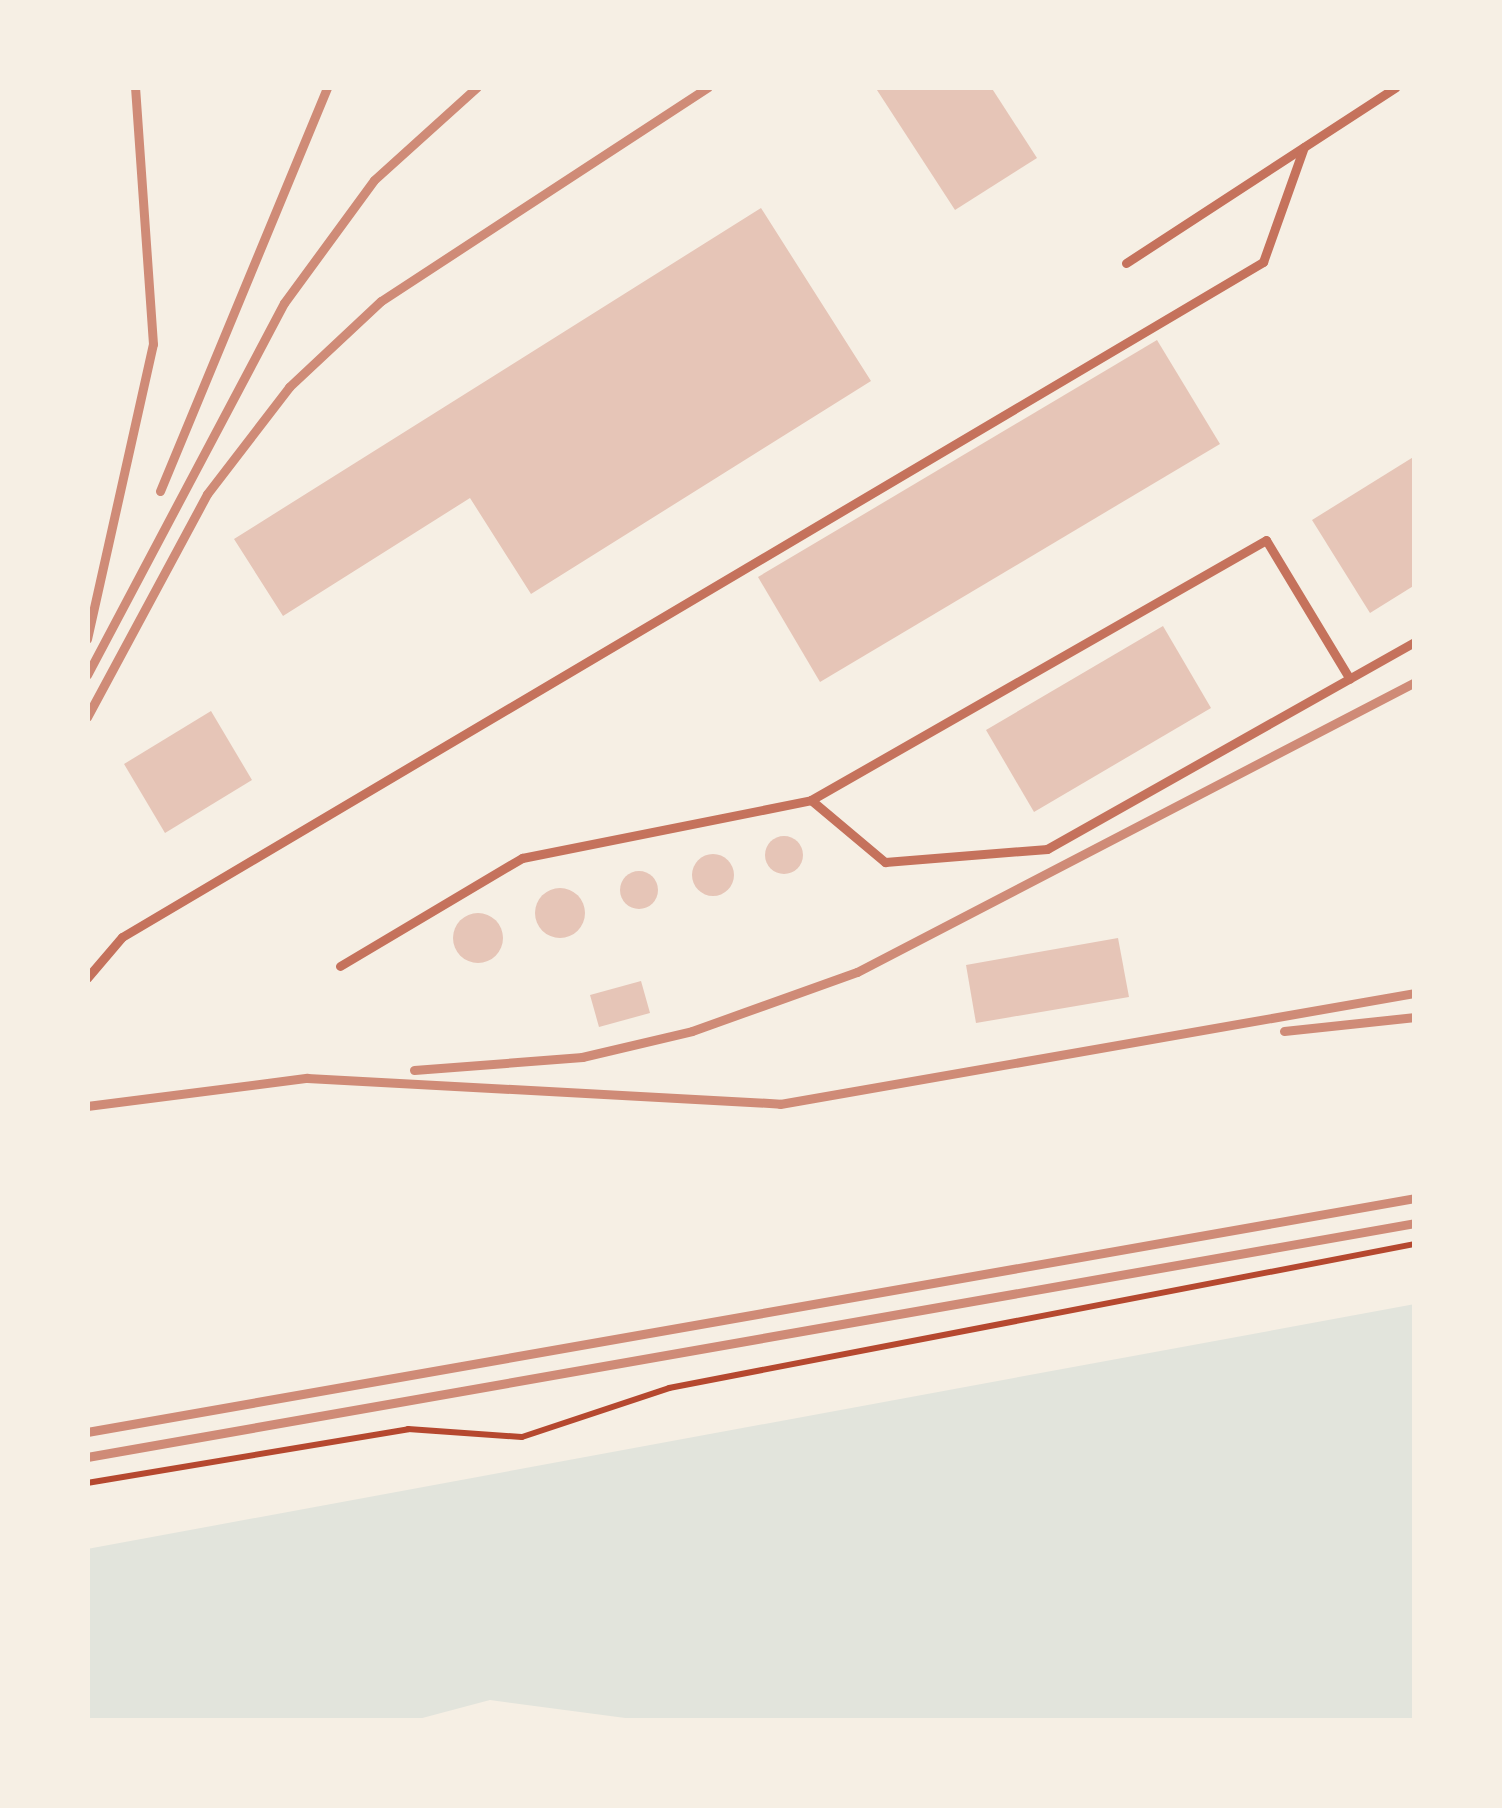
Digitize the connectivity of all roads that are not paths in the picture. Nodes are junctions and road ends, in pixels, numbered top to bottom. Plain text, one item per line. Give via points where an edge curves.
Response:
1 (1396, 87) edge
2 (1304, 147) junction
3 (1126, 263) dead end
4 (1415, 642) edge
5 (1350, 679) junction
6 (811, 800) junction
7 (340, 966) dead end
8 (87, 978) edge

1 - 2 lane
2 - 3 lane
2 - 8 lane via 1263,262 122,937
4 - 5 lane
5 - 6 lane via 1047,849 885,862
5 - 6 lane via 1266,540
6 - 7 lane via 522,858

